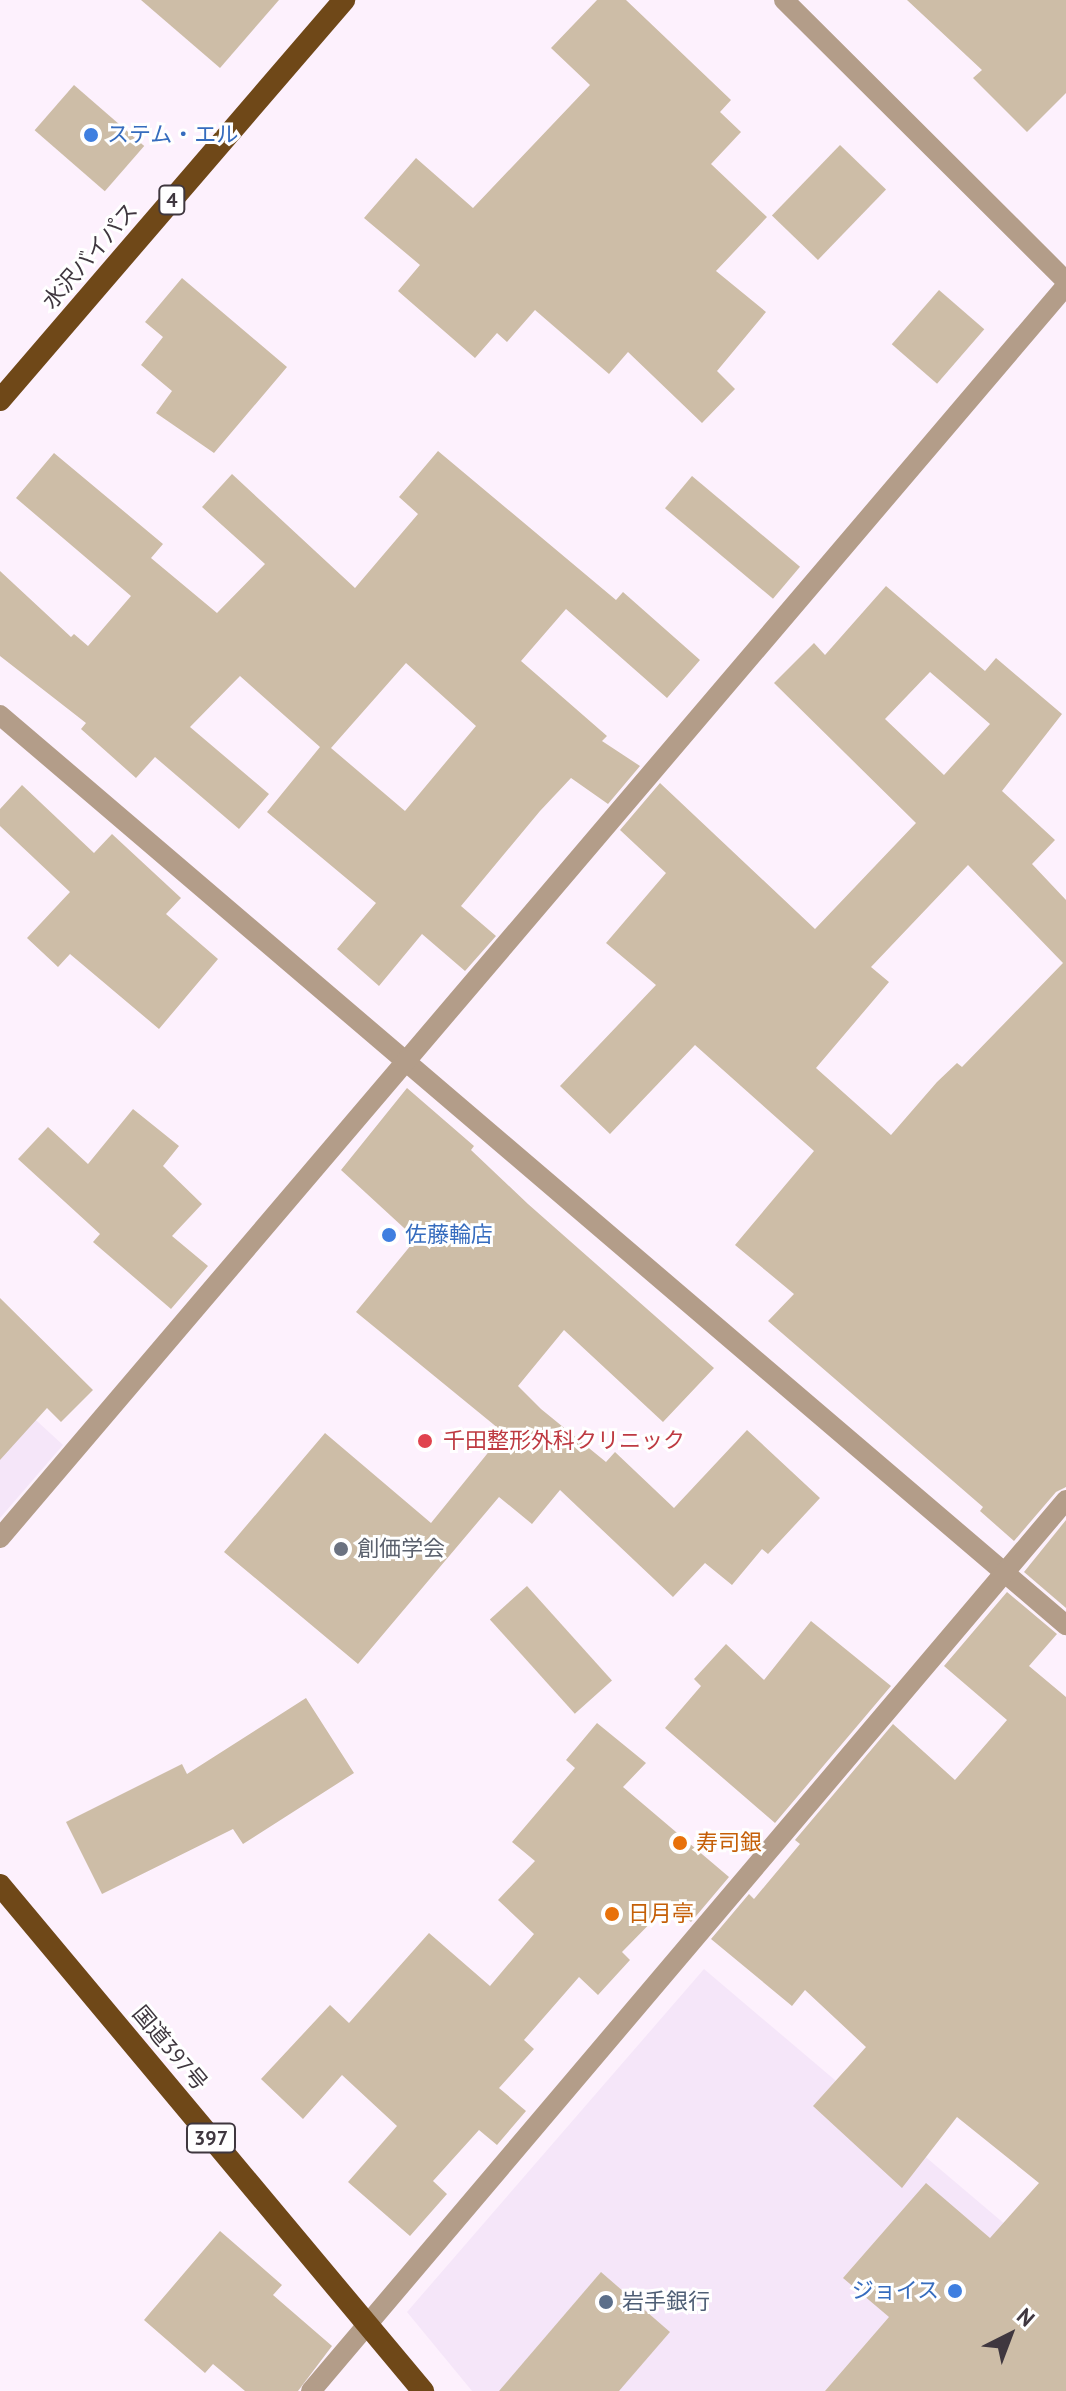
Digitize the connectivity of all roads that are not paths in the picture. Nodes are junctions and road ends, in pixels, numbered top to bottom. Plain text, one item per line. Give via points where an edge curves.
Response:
1 (344, 0) edge
2 (784, 0) edge
3 (1066, 284) edge
4 (0, 400) edge
5 (0, 715) edge
6 (405, 1059) junction
7 (1066, 1500) edge
8 (0, 1538) edge
9 (1003, 1573) junction
10 (1066, 1625) edge
11 (0, 1885) edge
12 (368, 2325) junction
13 (311, 2391) edge
14 (423, 2391) edge

1 - 4 highway, 水沢バイパス / 4
2 - 3 street
3 - 6 street
5 - 6 street
6 - 8 street
6 - 9 street
7 - 9 street
9 - 10 street
9 - 12 street
11 - 12 highway, 国道397号 / 397
12 - 13 street
12 - 14 highway, 国道397号 / 397

